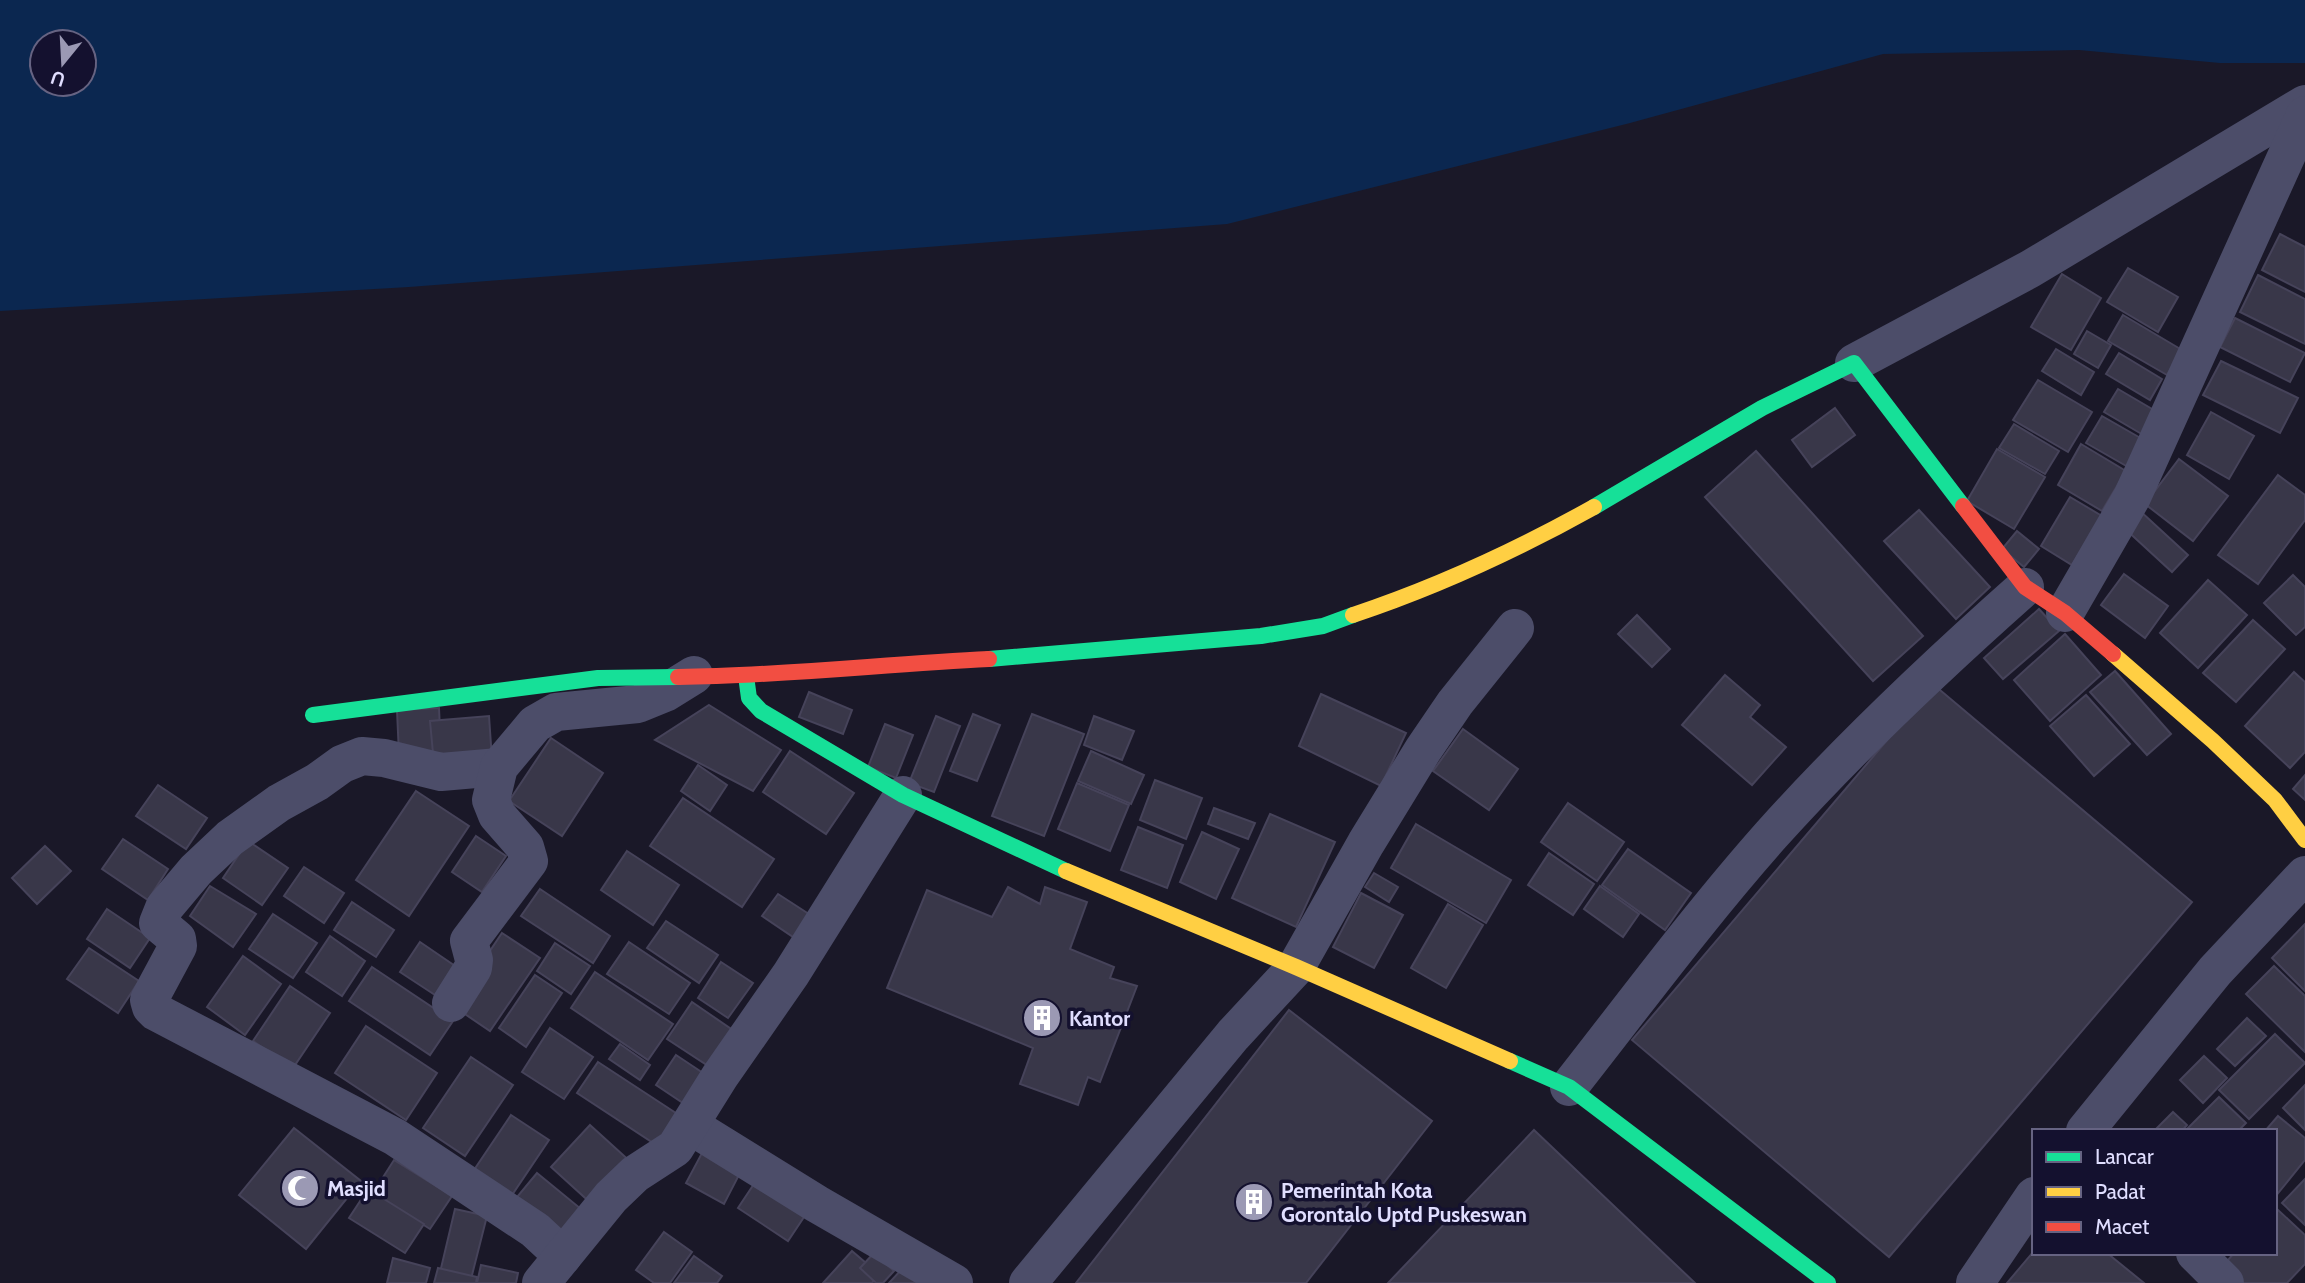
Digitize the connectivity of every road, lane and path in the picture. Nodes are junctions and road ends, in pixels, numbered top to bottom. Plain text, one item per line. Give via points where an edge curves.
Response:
1 (2305, 104) edge
2 (2305, 115) edge
3 (1854, 363) junction
4 (2025, 587) junction
5 (2065, 613) junction
6 (1515, 628) dead end
7 (694, 675) junction
8 (746, 676) junction
9 (313, 715) dead end
10 (499, 767) junction
11 (903, 795) junction
12 (2305, 840) edge
13 (2305, 875) edge
14 (1296, 967) junction
15 (451, 1003) dead end
16 (1569, 1087) junction
17 (691, 1126) junction
18 (2087, 1129) edge
19 (2032, 1199) edge
20 (2197, 1255) edge
21 (552, 1270) edge
22 (954, 1283) edge
23 (1028, 1283) edge
24 (1828, 1283) edge
25 (1975, 1283) edge
26 (2225, 1283) edge

1 - 3 street via 2030,270
2 - 5 street via 2132,497
3 - 4 street
3 - 8 street via 1762,408 1525,545 1401,599 1323,626 1098,652
4 - 5 street
4 - 16 street via 1927,674 1769,837
5 - 12 street via 2275,800
6 - 14 street via 1423,750
7 - 8 street
7 - 9 street via 598,678
7 - 10 street via 638,704 556,712 535,724
8 - 11 street via 749,698 761,711
10 - 15 street via 491,800 525,847 529,861 469,941 473,968
10 - 21 street via 441,772 362,756 279,803 230,838 164,908 158,923 177,939 178,946 149,1000 156,1012 395,1137 535,1230
11 - 14 street via 1044,862
11 - 17 street
13 - 18 street via 2215,971
14 - 16 street
14 - 23 street via 1233,1035
16 - 24 street
17 - 21 street via 675,1149 635,1174 611,1197
17 - 22 street
19 - 25 street
20 - 26 street

